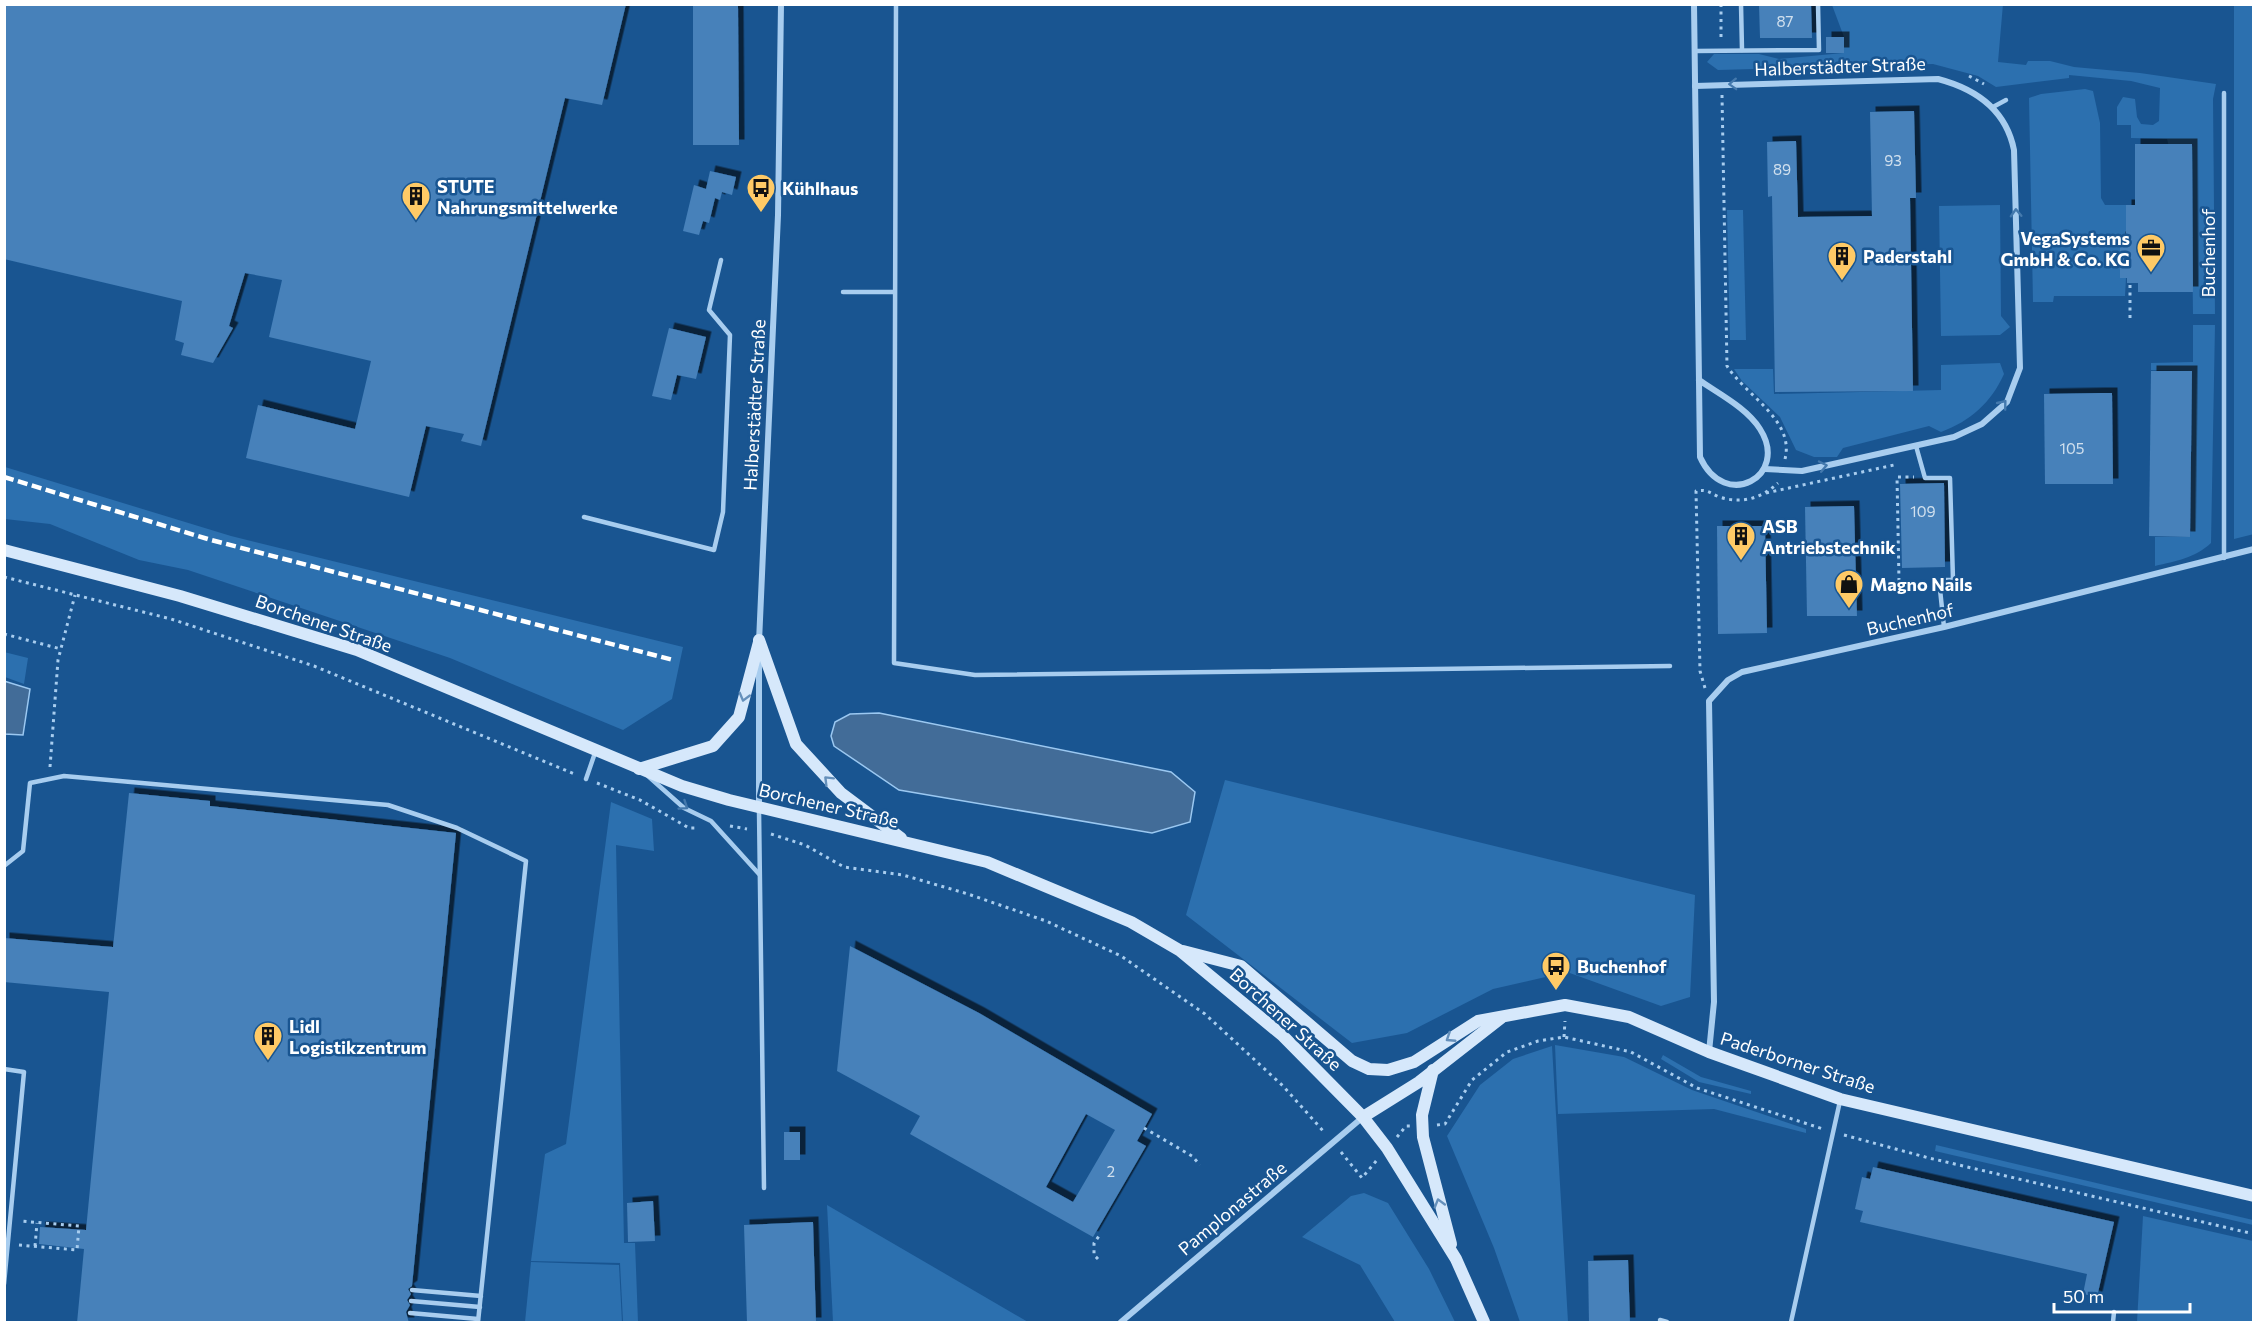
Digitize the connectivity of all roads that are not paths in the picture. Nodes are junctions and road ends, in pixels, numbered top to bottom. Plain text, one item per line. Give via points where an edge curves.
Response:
1 (781, 4) edge
2 (896, 4) edge
3 (1694, 4) edge
4 (1741, 4) edge
5 (1818, 4) edge
6 (1695, 51) junction
7 (1742, 51) junction
8 (1695, 86) junction
9 (2224, 93) dead end
10 (2005, 101) road end
11 (1993, 107) junction
12 (721, 260) dead end
13 (843, 292) dead end
14 (893, 292) junction
15 (1700, 380) junction
16 (1916, 446) junction
17 (1765, 469) junction
18 (584, 517) dead end
19 (2253, 549) edge
20 (4, 550) edge
21 (2224, 558) junction
22 (1944, 627) junction
23 (759, 640) junction
24 (1670, 666) dead end
25 (596, 750) junction
26 (639, 769) junction
27 (586, 779) dead end
28 (759, 807) junction
29 (907, 842) junction
30 (4, 866) edge
31 (759, 874) junction
32 (1179, 950) junction
33 (1503, 1016) junction
34 (1709, 1052) junction
35 (4, 1069) edge
36 (1433, 1070) junction
37 (1840, 1099) junction
38 (1363, 1117) junction
39 (764, 1188) dead end
40 (2253, 1196) edge
41 (1456, 1259) junction
42 (4, 1284) edge
43 (412, 1290) dead end
44 (481, 1296) junction
45 (411, 1301) dead end
46 (480, 1307) junction
47 (2114, 1312) dead end
48 (410, 1313) dead end
49 (1660, 1320) dead end
50 (478, 1321) edge
51 (1121, 1323) edge
52 (1484, 1323) edge
53 (1667, 1323) edge
54 (1791, 1323) edge
55 (2113, 1323) edge

1 - 23 street, Halberstädter Straße via 776,250
2 - 14 lane
3 - 6 street
4 - 7 lane
5 - 7 lane via 1819,50
6 - 7 lane
6 - 8 street
11 -> 8 street, Halberstädter Straße via 1972,92 1938,79
8 - 15 street
9 - 21 lane, Buchenhof
10 - 11 lane
16 -> 11 street, Halberstädter Straße via 1954,437 1989,420 2007,402 2020,368 2014,150 2011,134
12 - 18 lane via 709,310 730,335 729,397 723,512 714,550
13 - 14 lane
14 - 24 lane via 894,663 975,675
15 - 17 street via 1760,428 1766,450
15 - 17 street via 1698,438 1705,467 1720,482 1741,485 1754,480
17 -> 16 street, Halberstädter Straße via 1802,471
16 - 22 lane via 1925,478 1950,478 1953,580 1939,580
19 - 21 street, Buchenhof
20 - 25 main road, Borchener Straße via 180,596 357,650
21 - 22 street, Buchenhof
22 - 34 street, Buchenhof via 1742,672 1728,680 1709,702 1714,1002
23 -> 26 main road via 739,717 713,746
23 - 28 street, Halberstädter Straße
29 -> 23 main road via 841,793 796,744
25 - 26 main road, Borchener Straße
25 - 27 lane
26 - 28 main road, Borchener Straße via 682,786
26 -> 31 lane via 684,808 711,821
28 - 29 main road, Borchener Straße
28 - 31 lane
29 - 32 main road, Borchener Straße via 987,862 1131,922
30 - 44 lane via 23,851 30,783 64,776 388,805 457,828 526,861
31 - 39 lane
33 -> 32 main road via 1478,1021 1414,1062 1388,1070 1369,1069 1352,1061 1241,966
32 - 38 main road, Borchener Straße via 1283,1036
33 - 34 main road, Paderborner Straße via 1565,1005 1629,1017
33 - 36 main road, Paderborner Straße
34 - 37 main road, Paderborner Straße
35 - 42 lane via 24,1072
36 - 38 main road, Paderborner Straße
41 -> 36 main road via 1428,1164 1422,1126
37 - 40 main road, Paderborner Straße
37 - 54 lane
38 - 41 main road, Borchener Straße via 1387,1148
38 - 51 street, Pamplonastraße
41 - 52 main road, Borchener Straße
43 - 44 lane
44 - 46 lane
45 - 46 lane
46 - 50 lane
47 - 55 lane
48 - 50 lane
49 - 53 lane

